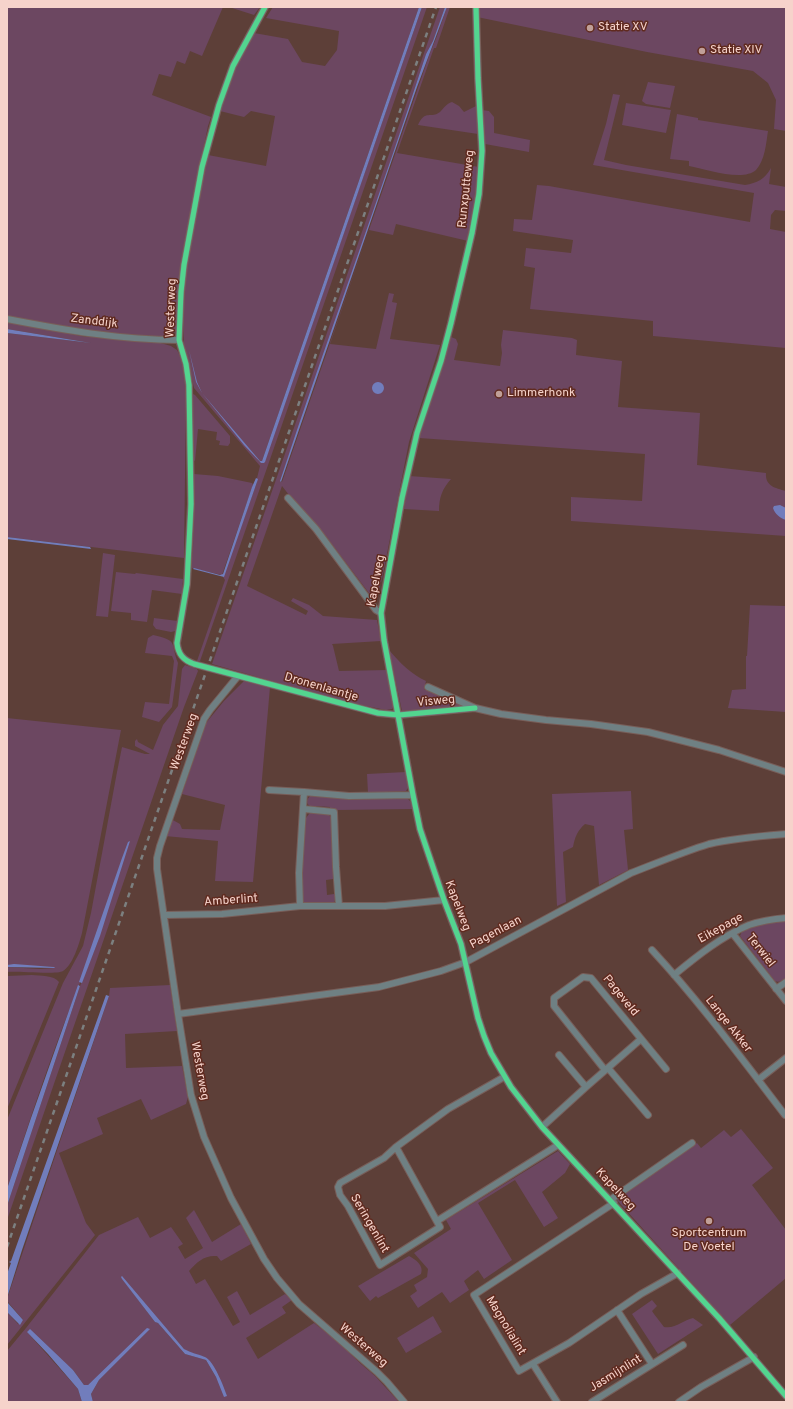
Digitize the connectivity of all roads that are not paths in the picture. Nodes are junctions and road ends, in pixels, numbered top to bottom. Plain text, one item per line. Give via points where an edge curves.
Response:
1 (265, 7) edge
2 (476, 7) edge
3 (7, 319) edge
4 (451, 324) joint
5 (179, 340) junction
6 (288, 498) dead end
7 (381, 613) junction
8 (238, 676) junction
9 (428, 687) dead end
10 (475, 708) junction
11 (399, 715) junction
12 (786, 772) edge
13 (269, 790) dead end
14 (304, 792) junction
15 (413, 795) junction
16 (304, 809) junction
17 (786, 834) edge
18 (444, 900) junction
19 (300, 906) junction
20 (339, 906) junction
21 (164, 915) junction
22 (786, 918) edge
23 (733, 934) junction
24 (652, 950) dead end
25 (466, 962) junction
26 (674, 975) junction
27 (786, 982) edge
28 (776, 989) junction
29 (786, 1001) edge
30 (178, 1014) junction
31 (641, 1039) junction
32 (559, 1055) dead end
33 (786, 1058) edge
34 (607, 1069) junction
35 (666, 1069) dead end
36 (504, 1077) junction
37 (758, 1080) junction
38 (586, 1087) junction
39 (648, 1114) dead end
40 (785, 1115) edge
41 (542, 1127) junction
42 (692, 1143) dead end
43 (558, 1145) junction
44 (396, 1147) junction
45 (612, 1201) junction
46 (437, 1221) junction
47 (678, 1273) junction
48 (617, 1310) junction
49 (683, 1345) dead end
50 (754, 1358) junction
51 (533, 1364) junction
52 (652, 1364) junction
53 (786, 1396) edge
54 (404, 1402) edge
55 (557, 1402) edge
56 (592, 1402) edge
57 (679, 1402) edge

1 - 5 street, Westerweg via 233,66 207,147 195,198 183,270
2 - 4 street, Runxputteweg via 481,175 472,233
3 - 5 street, Zanddijk via 95,335
4 - 7 street, Kapelweg via 414,446
5 - 8 street, Westerweg via 189,385 191,486 188,566 178,647 185,661
6 - 7 street via 316,529 376,610
7 - 11 street, Kapelweg
8 - 11 street, Dronenlaantje via 366,711
8 - 21 street, Westerweg via 204,719 160,846 157,863
9 - 10 street, Visweg
10 - 11 street, Visweg
10 - 12 street, Visweg via 501,714 648,732 719,750
11 - 15 street, Kapelweg
13 - 14 street
14 - 15 street via 349,796
14 - 16 street
15 - 18 street, Kapelweg via 426,848
16 - 19 street via 299,866
16 - 20 street via 334,812
17 - 25 street, Pagenlaan via 710,844 652,864
18 - 20 street, Amberlint via 385,906
18 - 25 street, Kapelweg
19 - 20 street, Amberlint
19 - 21 street, Amberlint via 228,914
21 - 30 street, Westerweg
22 - 23 street, Eikepage via 751,925
23 - 26 street, Eikepage via 702,952
23 - 28 street, Terwiel
24 - 26 street, Lange Akker
25 - 30 street, Pagenlaan via 379,987
25 - 36 street, Kapelweg via 478,1018 491,1053
26 - 37 street, Lange Akker
27 - 28 street
28 - 29 street, Terwiel
30 - 54 street, Westerweg via 191,1096 204,1137 264,1259 299,1304 377,1372
31 - 34 street
31 - 34 street, Pageveld via 591,978 583,976 554,998 554,1006
31 - 35 street, Pageveld
32 - 38 street
33 - 37 street
34 - 38 street
34 - 39 street, Pageveld
36 - 41 street, Kapelweg
36 - 44 street, Seringenlint via 448,1109
37 - 40 street, Lange Akker
38 - 41 street
41 - 43 street, Kapelweg
42 - 45 street, Kapelweg
43 - 45 street, Kapelweg
43 - 46 street, Seringenlint
44 - 46 street
44 - 46 street, Seringenlint via 384,1158 340,1183 340,1195 380,1265 440,1227
45 - 47 street, Kapelweg
45 - 51 street, Magnolialint via 474,1295 519,1372
47 - 48 street, Magnolialint
47 - 50 street, Kapelweg
48 - 51 street, Magnolialint via 582,1335
48 - 52 street, Jasmijnlint
49 - 52 street, Jasmijnlint
50 - 53 street, Kapelweg
50 - 57 street
51 - 55 street
52 - 56 street, Jasmijnlint

